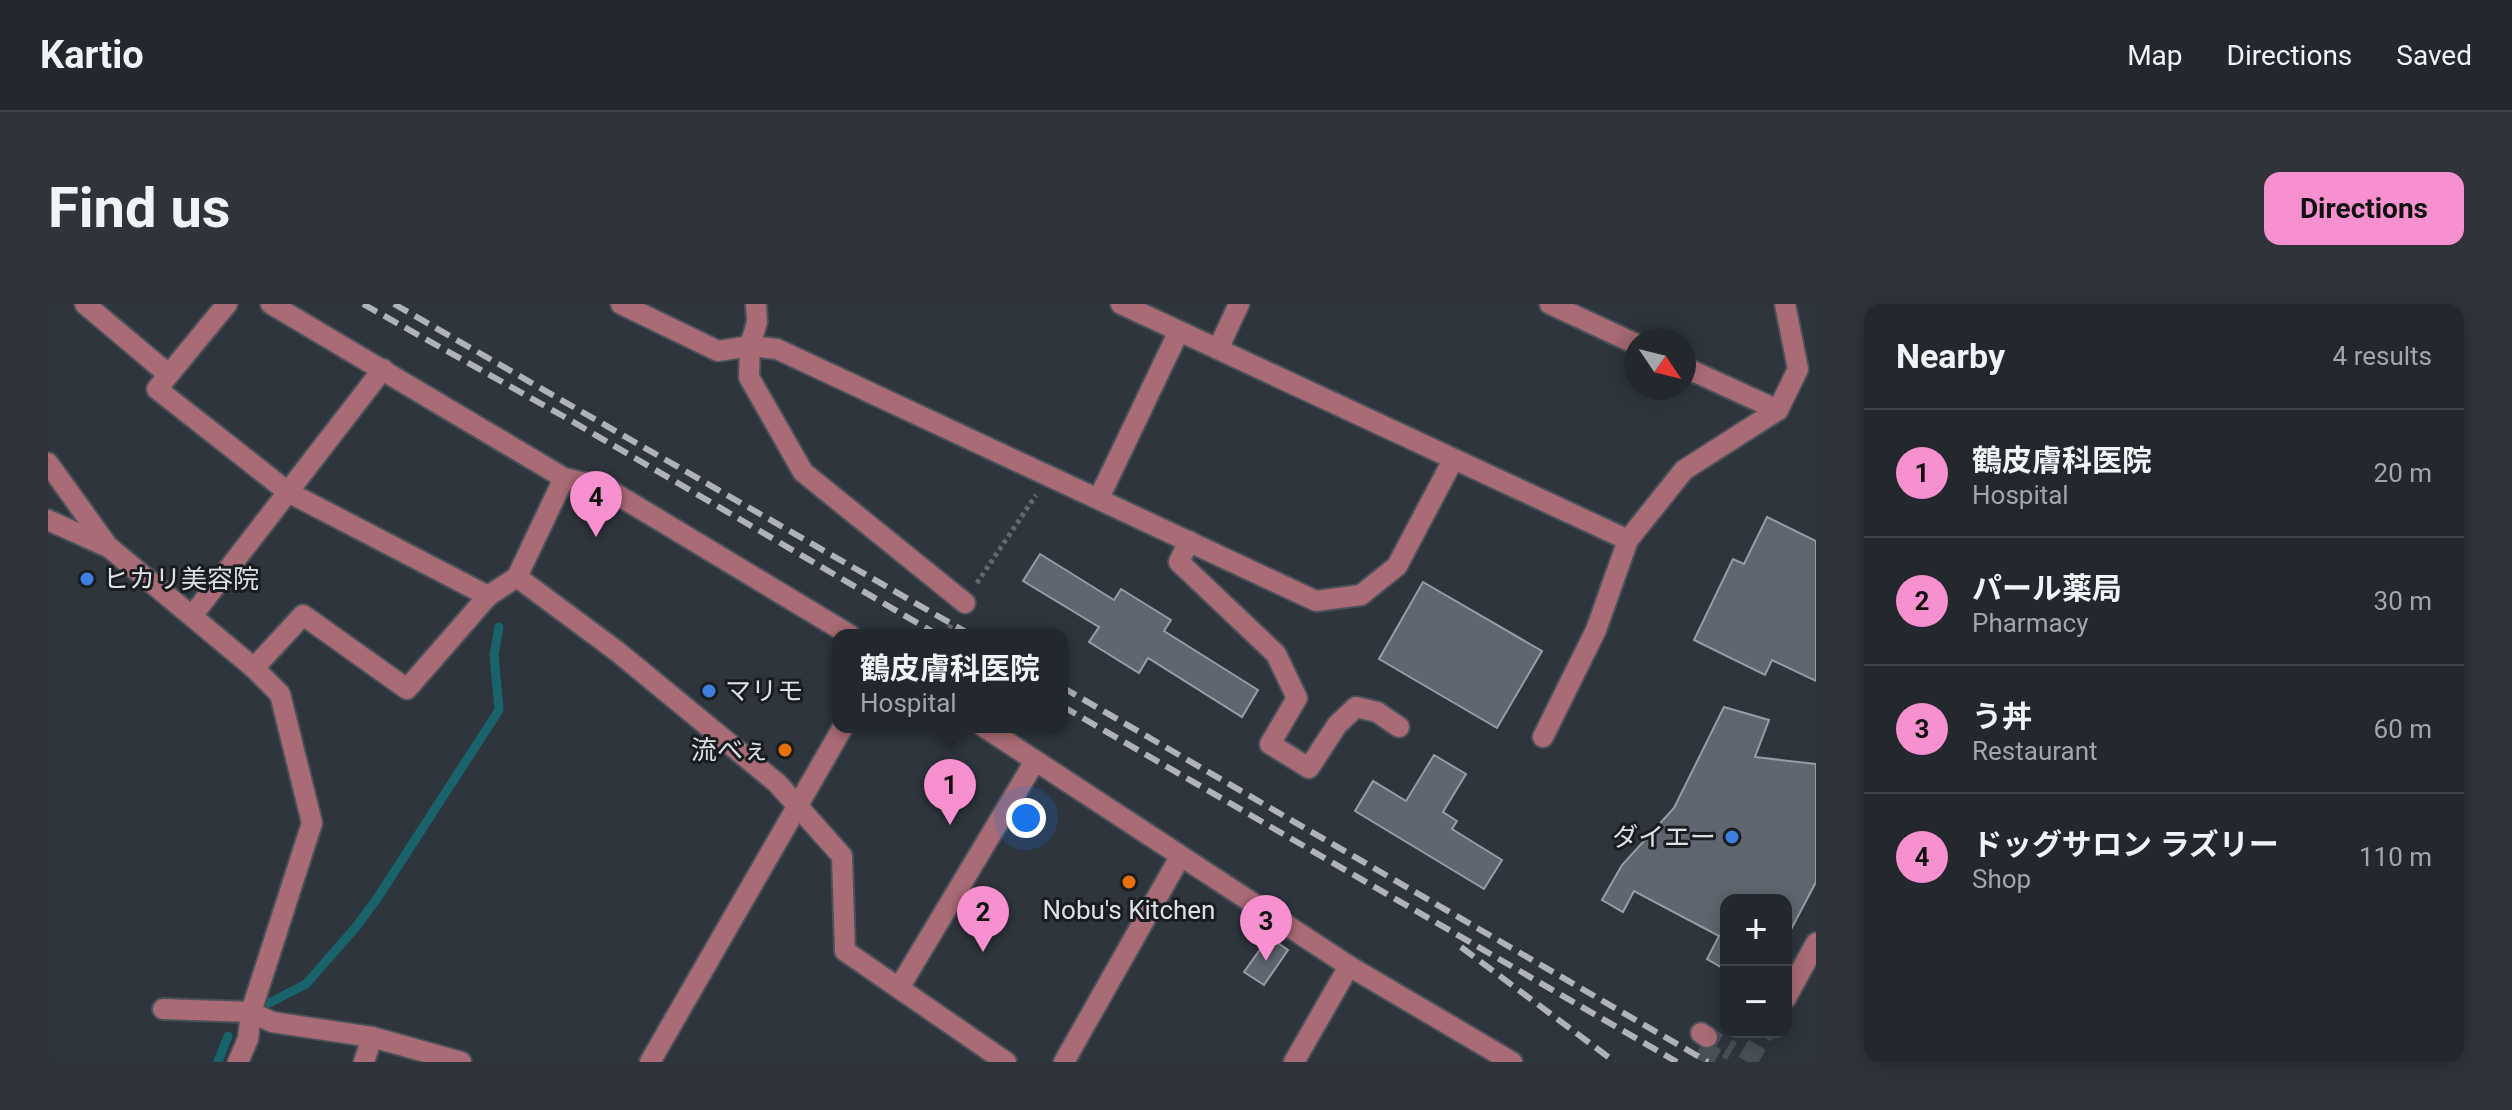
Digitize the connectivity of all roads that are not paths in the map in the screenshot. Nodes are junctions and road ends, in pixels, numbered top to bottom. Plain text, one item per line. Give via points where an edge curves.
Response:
1 (85, 304) edge
2 (227, 304) edge
3 (271, 304) edge
4 (621, 304) edge
5 (756, 304) edge
6 (1121, 304) edge
7 (1239, 304) edge
8 (1550, 304) edge
9 (1785, 304) edge
10 (1179, 331) junction
11 (1624, 338) edge
12 (750, 346) junction
13 (1218, 349) junction
14 (383, 369) junction
15 (1696, 372) edge
16 (168, 374) junction
17 (1778, 410) junction
18 (1453, 460) junction
19 (48, 463) edge
20 (564, 478) junction
21 (288, 492) junction
22 (1099, 498) junction
23 (48, 520) edge
24 (1628, 540) junction
25 (1189, 541) junction
26 (110, 548) junction
27 (517, 577) junction
28 (488, 596) junction
29 (965, 603) road end
30 (192, 616) junction
31 (840, 629) edge
32 (254, 668) junction
33 (1399, 727) dead end
34 (839, 733) edge
35 (993, 733) edge
36 (1543, 737) dead end
37 (1035, 761) junction
38 (796, 805) junction
39 (1180, 857) junction
40 (1816, 943) edge
41 (1349, 966) junction
42 (1792, 987) edge
43 (899, 988) junction
44 (163, 1009) dead end
45 (251, 1012) junction
46 (372, 1037) junction
47 (238, 1062) edge
48 (364, 1062) edge
49 (461, 1062) edge
50 (650, 1062) edge
51 (1006, 1062) edge
52 (1064, 1062) edge
53 (1294, 1062) edge
54 (1512, 1062) edge

1 - 16 street
2 - 16 street
3 - 14 street
4 - 12 street via 718,351
5 - 12 street
6 - 10 street
7 - 13 street
8 - 11 street
9 - 17 street via 1798,369
10 - 13 street
10 - 22 street
12 - 22 street via 777,349
12 - 29 street via 749,377 803,472
13 - 18 street
14 - 20 street
14 - 21 street
15 - 17 street
16 - 21 street via 157,389
17 - 24 street via 1684,470
18 - 24 street
18 - 25 street via 1397,566 1361,595 1316,601
19 - 26 street
20 - 27 street
20 - 31 street via 606,488
21 - 28 street
21 - 30 street
22 - 25 street
23 - 26 street
24 - 36 street via 1596,630
25 - 33 street via 1179,562 1276,654 1297,698 1270,744 1309,768 1337,725 1356,707 1377,712
26 - 30 street
27 - 28 street
27 - 38 street via 618,652 777,783
28 - 32 street via 407,689 303,615
30 - 32 street
32 - 45 street via 280,694 312,823
34 - 38 street
35 - 37 street
37 - 39 street
37 - 43 street
38 - 43 street via 842,856 845,951
38 - 50 street
39 - 41 street
39 - 52 street
40 - 42 street
41 - 53 street
41 - 54 street
43 - 51 street
44 - 45 street
45 - 46 street via 272,1022
45 - 47 street
46 - 48 street
46 - 49 street

